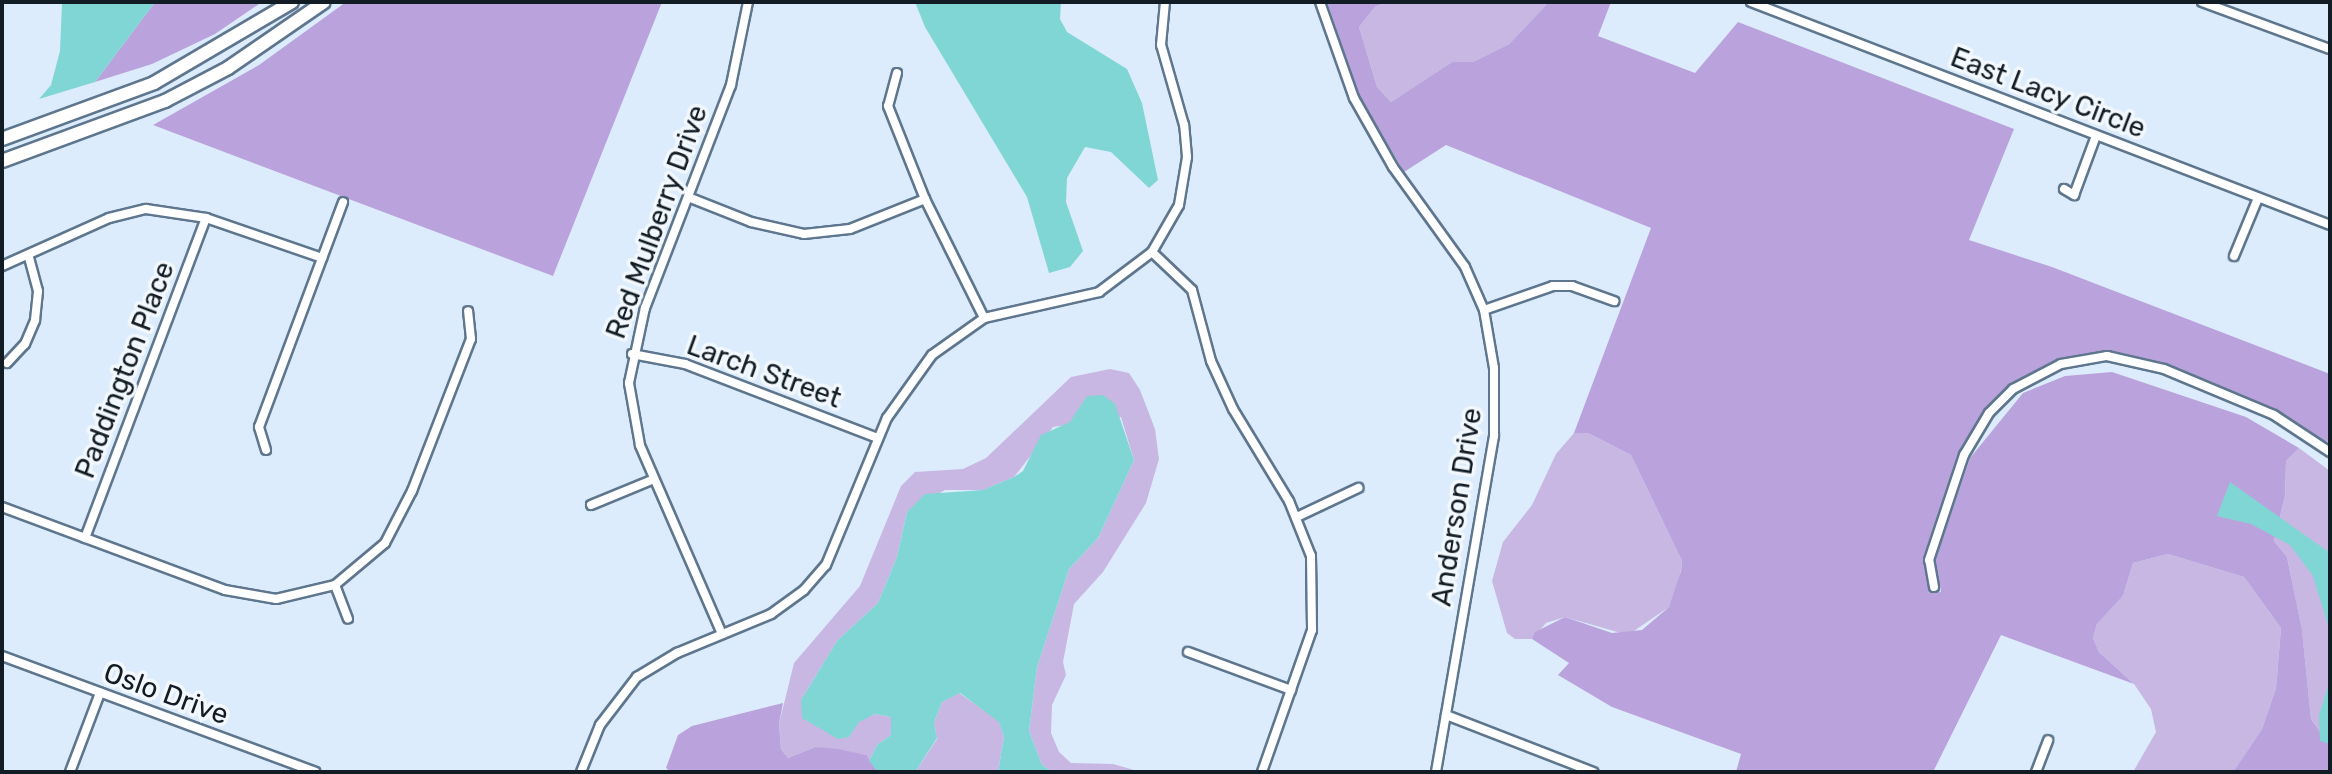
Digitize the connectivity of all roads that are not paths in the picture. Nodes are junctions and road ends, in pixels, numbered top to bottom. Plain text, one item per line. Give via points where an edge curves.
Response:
1 (292, 2) edge
2 (324, 2) edge
3 (748, 2) edge
4 (1165, 2) edge
5 (1320, 2) edge
6 (1751, 2) edge
7 (2202, 2) edge
8 (2330, 49) edge
9 (897, 73) dead end
10 (2096, 136) junction
11 (2, 139) edge
12 (2, 161) edge
13 (2064, 189) dead end
14 (688, 197) junction
15 (2258, 198) junction
16 (925, 199) junction
17 (343, 202) dead end
18 (206, 218) junction
19 (2330, 225) edge
20 (1152, 252) junction
21 (2234, 256) dead end
22 (29, 257) junction
23 (322, 258) junction
24 (2, 266) edge
25 (1614, 301) dead end
26 (1484, 310) junction
27 (468, 311) dead end
28 (984, 318) junction
29 (632, 354) junction
30 (7, 363) dead end
31 (878, 438) junction
32 (266, 450) dead end
33 (2330, 452) edge
34 (654, 479) junction
35 (1358, 488) dead end
36 (591, 505) dead end
37 (2, 507) edge
38 (1297, 517) junction
39 (85, 538) junction
40 (335, 585) junction
41 (1934, 587) dead end
42 (348, 619) dead end
43 (722, 634) junction
44 (1188, 652) dead end
45 (2, 656) edge
46 (1291, 690) junction
47 (100, 693) junction
48 (1446, 715) junction
49 (2048, 740) dead end
50 (70, 772) edge
51 (315, 772) edge
52 (581, 772) edge
53 (1262, 772) edge
54 (1436, 772) edge
55 (1593, 772) edge
56 (2036, 772) edge

1 - 11 main road via 154,83
2 - 12 main road via 228,68 165,101
3 - 14 street, Red Mulberry Drive via 731,85
4 - 20 street via 1161,45 1184,125 1187,157 1179,205
5 - 26 street, Anderson Drive via 1354,98 1393,167 1465,267
6 - 10 street, East Lacy Circle
7 - 8 street
9 - 16 street via 888,106
10 - 13 street via 2074,195
10 - 15 street, East Lacy Circle
14 - 16 street via 751,222 804,234 850,229
14 - 29 street, Red Mulberry Drive
15 - 19 street, East Lacy Circle
15 - 21 street
16 - 28 street
17 - 23 street
18 - 22 street via 146,209 109,218
18 - 23 street
18 - 39 street, Paddington Place
20 - 28 street via 1099,292
20 - 38 street via 1192,290 1211,361 1233,409
22 - 24 street
22 - 30 street via 38,291 35,320 25,344
23 - 32 street via 259,427
25 - 26 street via 1572,286 1553,286
26 - 48 street, Anderson Drive via 1494,368 1494,436
27 - 40 street via 471,339 412,491 385,543
28 - 31 street via 932,355 912,377
29 - 31 street, Larch Street via 685,364
29 - 34 street, Red Mulberry Drive via 631,412
31 - 43 street via 826,565 804,590 771,614
33 - 41 street via 2274,415 2164,369 2107,356 2061,364 2013,389 1989,413 1964,455 1929,560
34 - 36 street
34 - 43 street, Red Mulberry Drive
35 - 38 street
37 - 39 street
38 - 46 street via 1311,556 1315,609 1306,654
39 - 40 street via 225,590 276,599
40 - 42 street
43 - 52 street via 637,677 600,725
44 - 46 street
45 - 47 street, Oslo Drive
46 - 53 street
47 - 50 street
47 - 51 street, Oslo Drive
48 - 54 street, Anderson Drive
48 - 55 street
49 - 56 street

